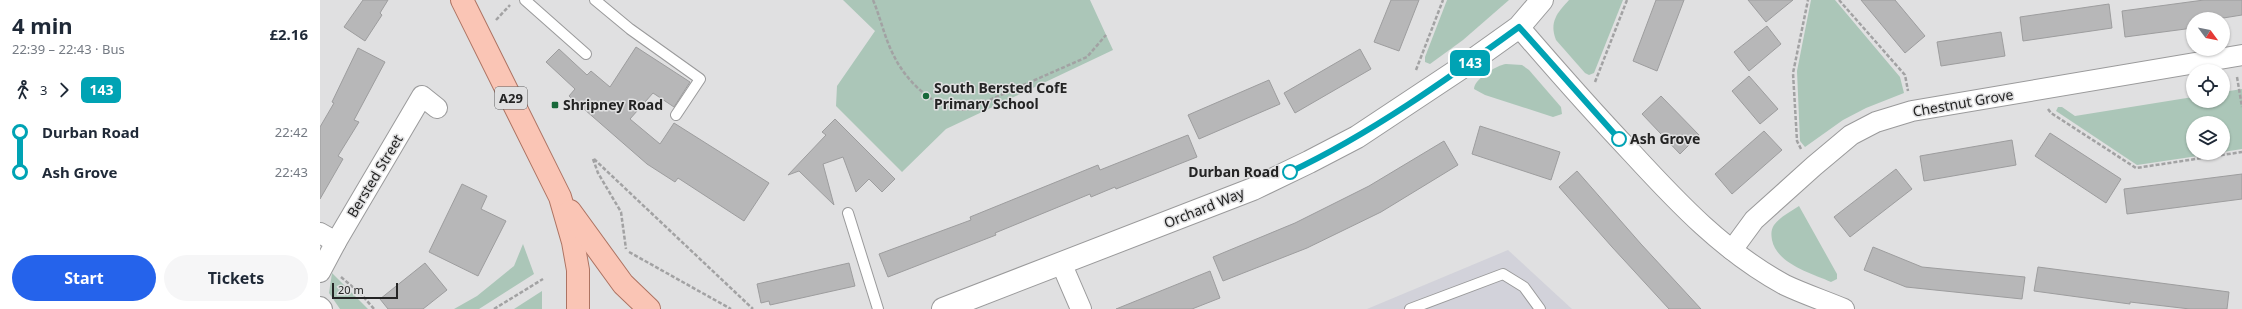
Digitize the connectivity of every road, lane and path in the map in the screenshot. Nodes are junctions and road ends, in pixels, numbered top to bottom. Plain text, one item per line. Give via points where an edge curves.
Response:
1 (462, 0) edge
2 (525, 0) edge
3 (595, 0) edge
4 (873, 0) edge
5 (1443, 0) edge
6 (1542, 0) edge
7 (1627, 0) edge
8 (1808, 0) edge
9 (1839, 0) edge
10 (513, 1) dead end
11 (497, 20) dead end
12 (1519, 27) junction
13 (1106, 35) dead end
14 (586, 54) dead end
15 (2238, 56) edge
16 (1414, 74) dead end
17 (2037, 90) junction
18 (2242, 107) edge
19 (437, 108) dead end
20 (1590, 108) junction
21 (1912, 111) junction
22 (676, 115) dead end
23 (2242, 152) edge
24 (1814, 166) junction
25 (560, 197) junction
26 (848, 213) dead end
27 (328, 237) edge
28 (1732, 250) junction
29 (1062, 265) junction
30 (320, 272) edge
31 (340, 276) dead end
32 (543, 279) dead end
33 (575, 300) edge
34 (374, 309) edge
35 (494, 309) edge
36 (649, 309) edge
37 (731, 309) edge
38 (753, 309) edge
39 (878, 309) edge
40 (943, 309) edge
41 (1081, 309) edge
42 (1410, 309) edge
43 (1540, 309) edge
44 (1844, 309) edge

1 - 25 main road, A29
2 - 14 lane
3 - 22 lane via 630,29 700,79
4 - 13 path via 900,68 931,98 950,109 960,111 1087,57
5 - 16 path
6 - 12 street, Orchard Way
7 - 20 path via 1595,80
8 - 24 path via 1793,73 1794,108 1797,141
9 - 21 path via 1904,75
10 - 11 path
12 - 20 street
12 - 29 street, Orchard Way via 1396,112 1357,137 1309,162 1253,189
15 - 17 street, Chestnut Grove
15 - 18 path
17 - 21 street, Chestnut Grove
17 - 23 path via 2051,113 2136,168
19 - 27 street, Bersted Street via 422,96
20 - 28 street via 1679,204 1710,234
21 - 24 street, Chestnut Grove via 1876,122 1851,135
24 - 28 street, Chestnut Grove via 1754,220
25 - 33 main road, A29 via 578,270
25 - 36 main road, A29 via 623,284
26 - 39 lane
27 - 30 street, Bersted Street
28 - 44 street via 1785,285
29 - 40 street, Orchard Way
29 - 41 street
31 - 34 path
32 - 35 path
37 - 38 path via 626,251 621,212 598,173 593,159
42 - 43 lane via 1503,274 1524,288

